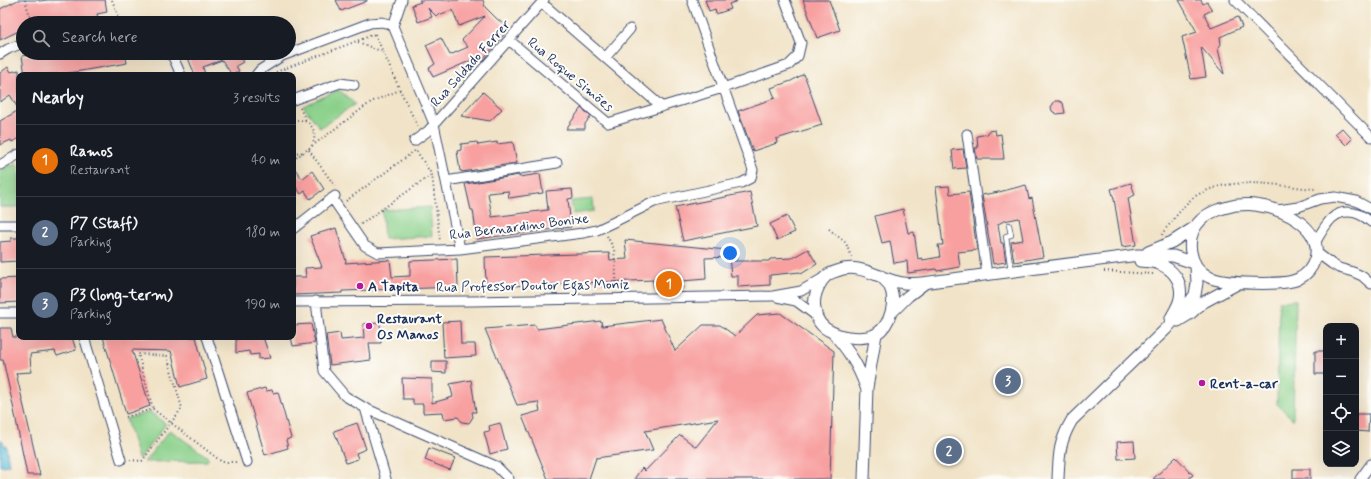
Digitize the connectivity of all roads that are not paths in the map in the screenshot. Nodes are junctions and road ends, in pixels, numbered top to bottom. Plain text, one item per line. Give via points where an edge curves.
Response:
1 (402, 0) edge
2 (692, 0) edge
3 (786, 0) edge
4 (1235, 0) edge
5 (543, 1) edge
6 (393, 26) junction
7 (630, 29) dead end
8 (509, 40) junction
9 (16, 46) edge
10 (296, 51) edge
11 (0, 54) edge
12 (605, 58) junction
13 (174, 60) edge
14 (276, 60) edge
15 (180, 72) edge
16 (258, 72) edge
17 (354, 85) dead end
18 (723, 88) junction
19 (296, 99) edge
20 (662, 107) junction
21 (434, 124) junction
22 (967, 134) dead end
23 (1371, 137) edge
24 (418, 138) road end
25 (16, 156) edge
26 (557, 163) dead end
27 (0, 165) edge
28 (446, 181) junction
29 (1371, 209) edge
30 (1278, 210) junction
31 (1371, 222) edge
32 (0, 225) edge
33 (16, 225) edge
34 (1009, 225) dead end
35 (296, 227) edge
36 (1195, 227) junction
37 (1316, 248) junction
38 (460, 249) junction
39 (1138, 255) junction
40 (1118, 258) junction
41 (1195, 265) junction
42 (1011, 271) junction
43 (986, 274) junction
44 (826, 276) junction
45 (880, 276) junction
46 (1240, 282) junction
47 (925, 283) junction
48 (1371, 284) edge
49 (773, 296) junction
50 (296, 302) edge
51 (316, 302) junction
52 (0, 313) edge
53 (16, 313) edge
54 (891, 313) junction
55 (815, 315) junction
56 (1166, 329) junction
57 (834, 333) junction
58 (876, 334) junction
59 (85, 340) edge
60 (209, 340) edge
61 (867, 388) junction
62 (365, 408) junction
63 (121, 460) road end
64 (247, 462) road end
65 (1371, 464) edge
66 (386, 479) edge
67 (509, 479) edge
68 (864, 479) edge
69 (1058, 479) edge
70 (1360, 479) edge

1 - 6 street
2 - 18 street
3 - 18 street via 801,43 798,56 789,65
4 - 23 street
5 - 8 street, Rua Soldado Ferrer
5 - 12 street
6 - 10 street via 388,23 370,23
6 - 21 street
7 - 12 street
8 - 20 street, Rua Roque Simões via 608,123
8 - 21 street, Rua Soldado Ferrer
9 - 11 street
12 - 20 street
13 - 15 street
14 - 16 street
17 - 19 street via 340,83
18 - 20 street
18 - 38 street, Rua Bernardino Bonixe via 753,170 751,178 741,183 654,202 602,228 583,233
21 - 24 street, Rua Soldado Ferrer
21 - 28 street
22 - 43 street
25 - 27 street
26 - 28 street
28 - 38 street
29 - 30 street via 1356,201 1335,197
30 - 36 street via 1253,205 1236,205 1210,213
30 - 37 street via 1306,228
31 - 37 street via 1354,212 1338,214 1326,225
32 - 33 street
34 - 42 lane via 1011,235 1006,236
35 - 38 street, Rua Bernardino Bonixe via 333,197 365,246 378,253
36 - 39 street via 1163,247
36 - 41 street via 1190,250
37 - 46 street via 1313,264 1308,273 1298,280
37 - 48 street via 1332,264 1362,276
39 - 40 street
39 - 41 street via 1173,256
40 - 42 street
40 - 56 street via 1158,263 1173,273 1178,280 1180,298
41 - 46 street via 1207,276 1218,281
41 - 56 street via 1195,295
42 - 43 street
43 - 47 street
44 - 45 street via 843,268 855,268
44 - 49 street via 801,292
44 - 55 street via 815,292
45 - 47 street via 898,282
45 - 54 street via 889,284 893,299
46 - 56 street via 1202,302 1191,313
47 - 54 street
49 - 51 street, Rua Professor Doutor Egas Moniz
49 - 55 street via 796,302
50 - 51 street, Rua Professor Doutor Egas Moniz
51 - 62 street via 324,372 345,396
52 - 53 street
54 - 58 street
55 - 57 street via 825,329
56 - 69 street via 1072,420 1061,443
57 - 58 street via 853,338
57 - 61 street via 851,354
58 - 61 street
59 - 63 street
60 - 64 street
61 - 68 street
62 - 66 street
62 - 67 street via 496,466
65 - 70 street

